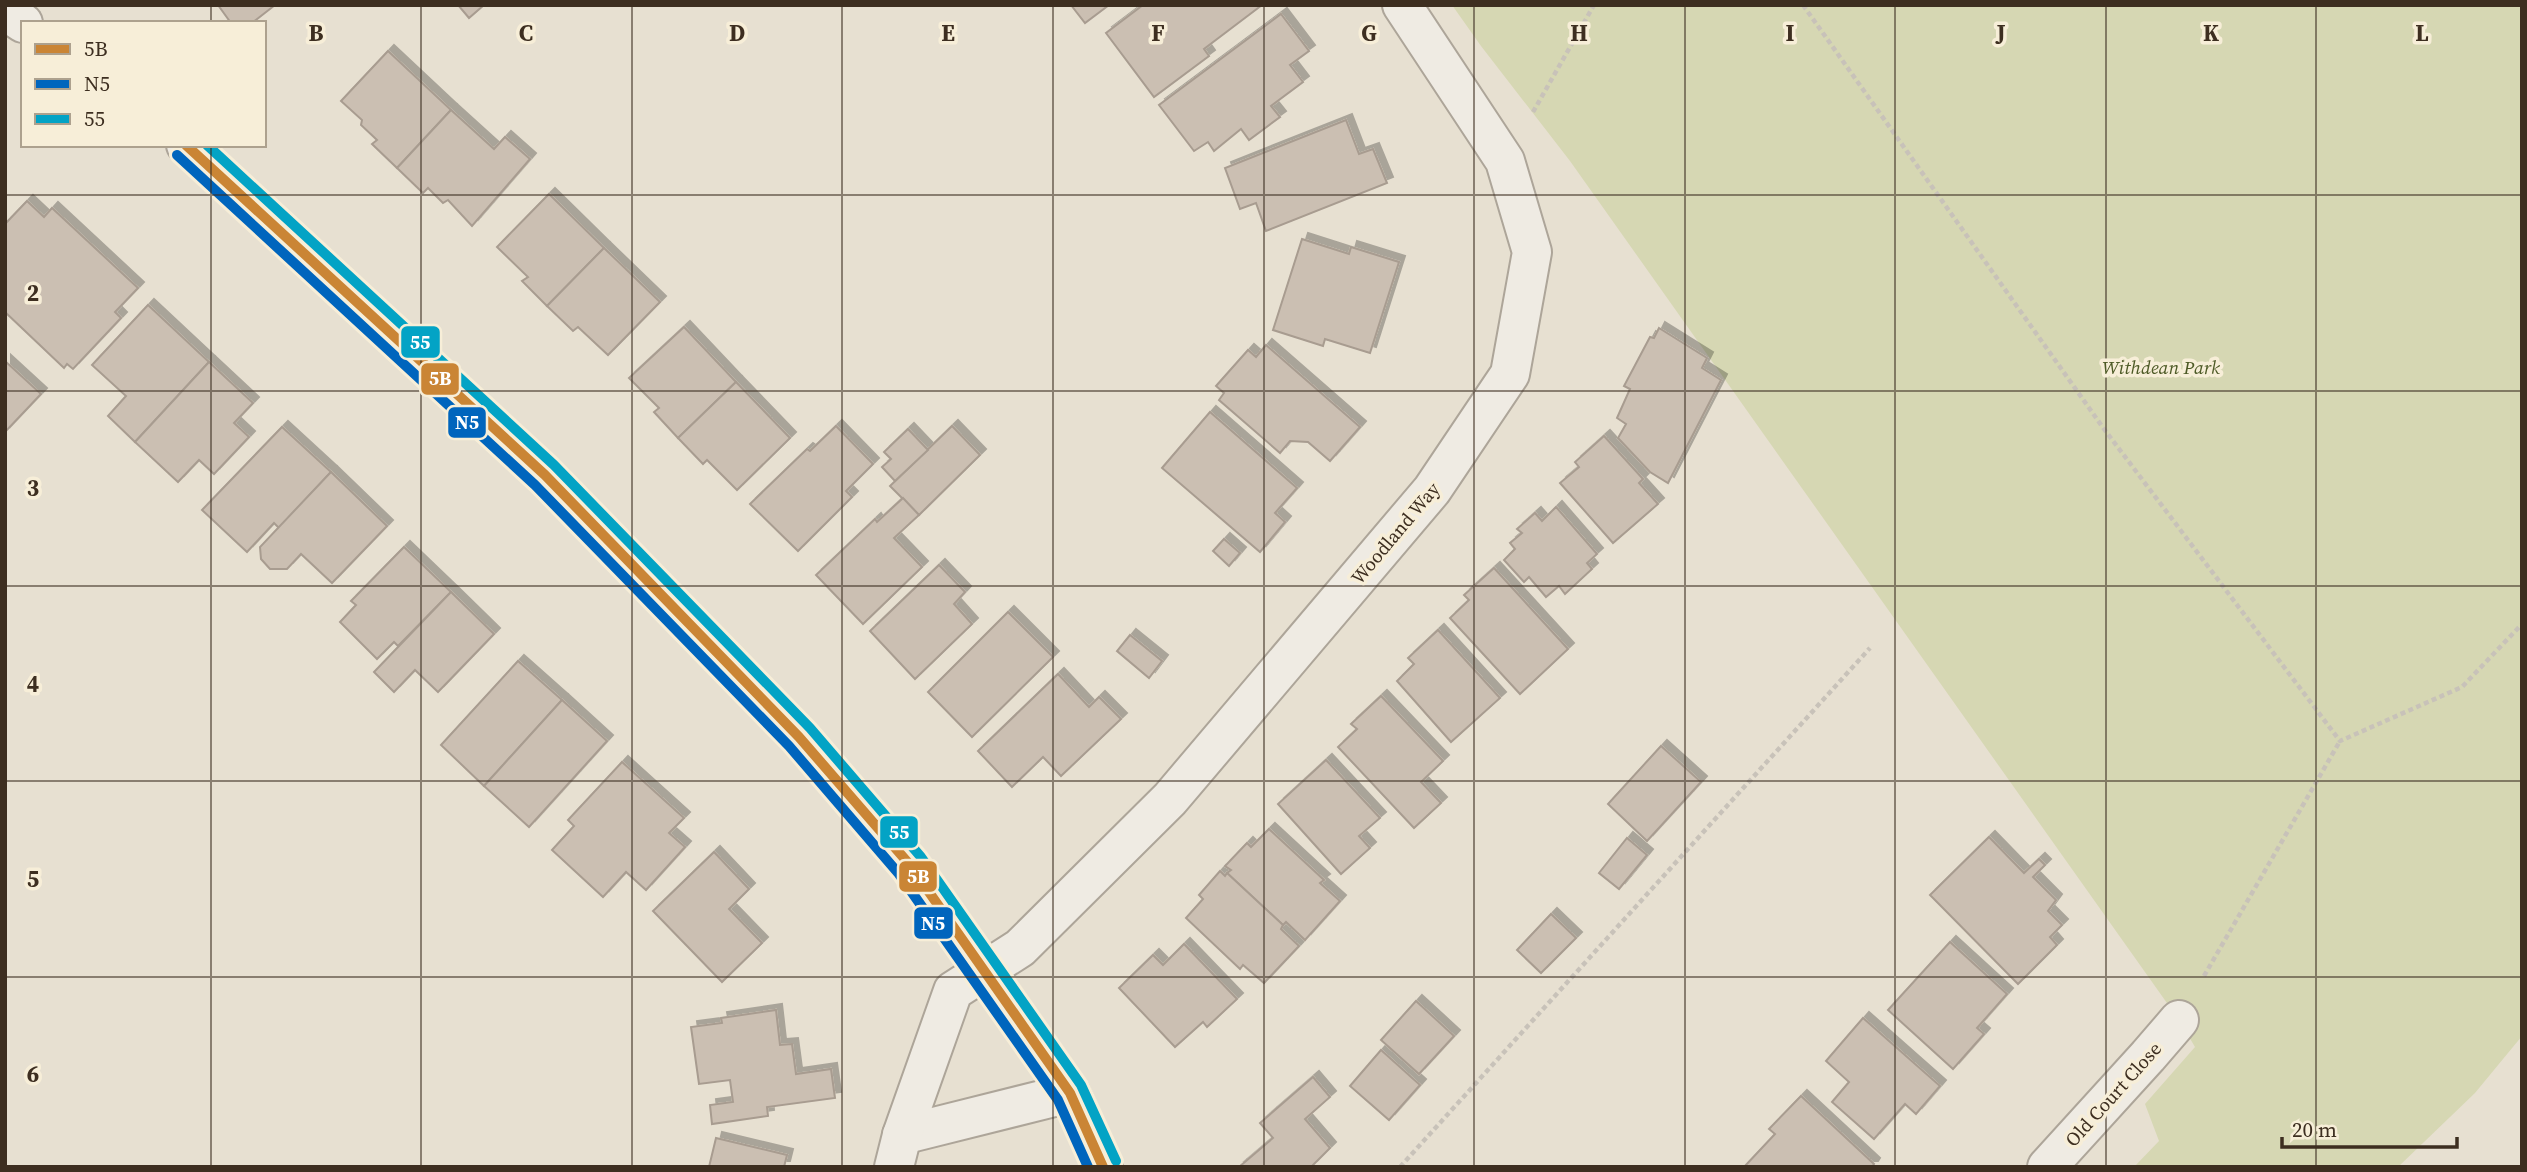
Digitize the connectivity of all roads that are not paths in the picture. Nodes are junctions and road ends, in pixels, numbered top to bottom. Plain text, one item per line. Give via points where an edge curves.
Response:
1 (1402, 5) edge
2 (5, 11) edge
3 (21, 22) edge
4 (188, 147) edge
5 (984, 970) junction
6 (2179, 1020) road end
7 (1070, 1093) junction
8 (898, 1151) edge
9 (1103, 1167) edge
10 (2047, 1167) edge

1 - 5 street, Woodland Way via 1505,161 1532,252 1510,374 1432,490 1170,799 1020,948
2 - 3 street
4 - 5 street via 545,475 799,737 910,865
5 - 7 street
5 - 8 street, Woodland Way via 953,991
6 - 10 street, Old Court Close
7 - 8 street
7 - 9 street

